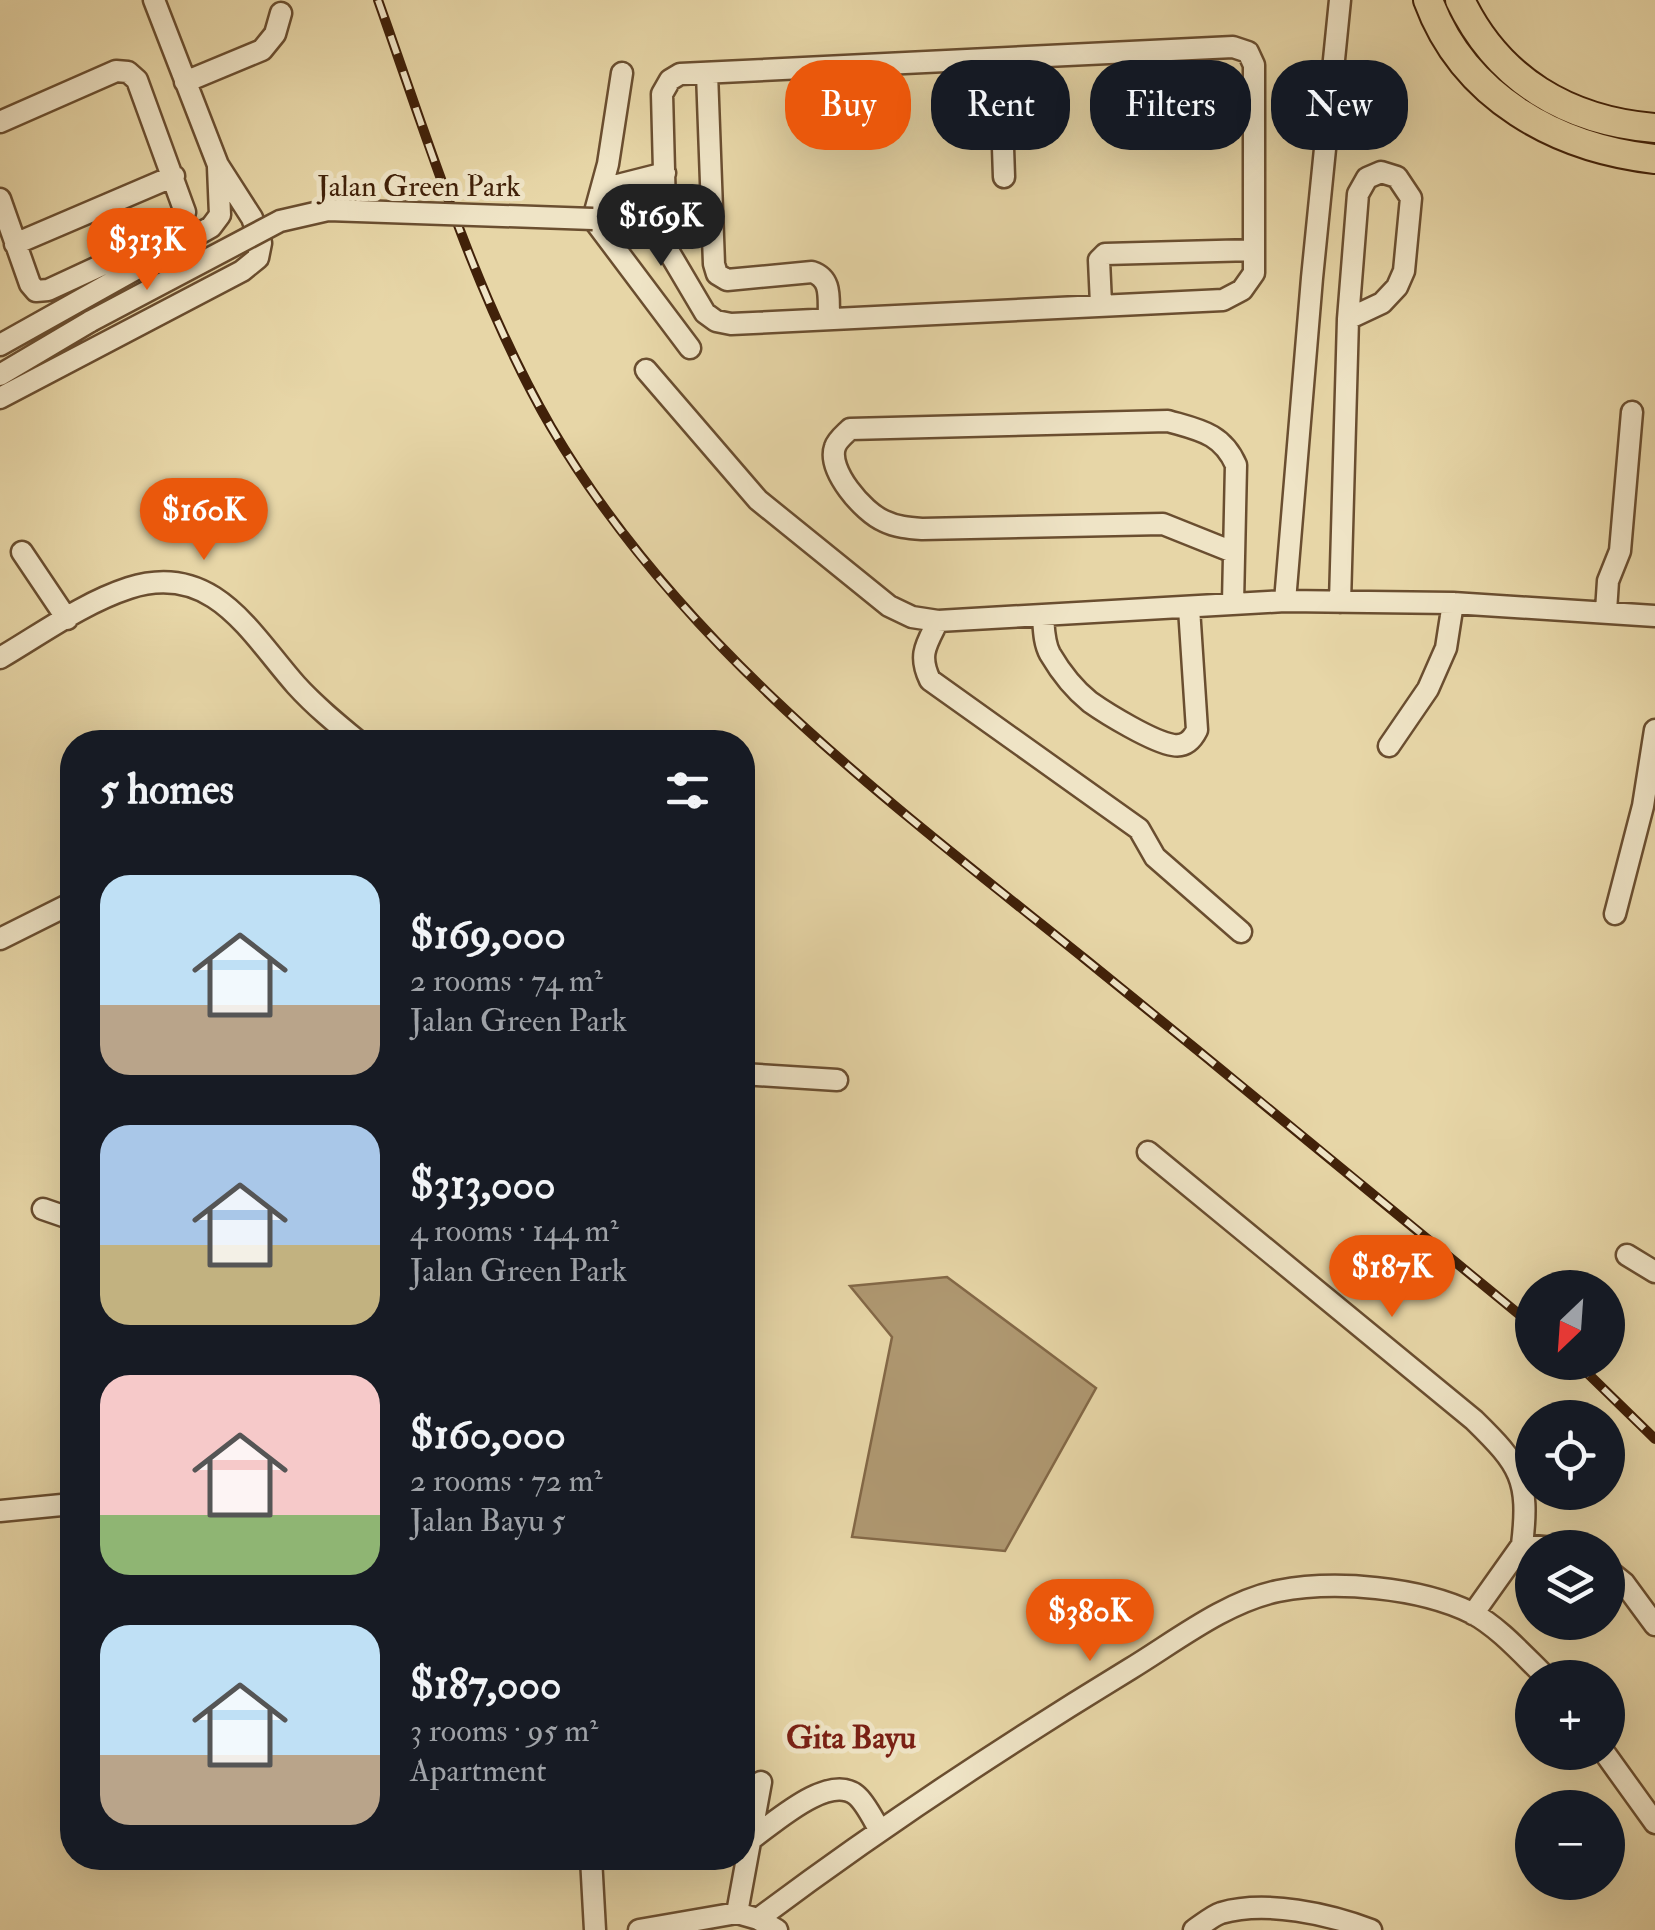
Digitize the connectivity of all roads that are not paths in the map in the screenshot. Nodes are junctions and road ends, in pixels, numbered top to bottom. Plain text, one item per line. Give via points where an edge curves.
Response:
1 (154, 0) edge
2 (1340, 0) edge
3 (1428, 0) edge
4 (1460, 0) edge
5 (281, 13) dead end
6 (1000, 59) junction
7 (622, 72) dead end
8 (708, 73) junction
9 (186, 82) junction
10 (0, 122) edge
11 (1655, 128) edge
12 (1655, 159) edge
13 (218, 165) junction
14 (665, 174) junction
15 (174, 176) junction
16 (1004, 177) dead end
17 (602, 189) junction
18 (0, 199) edge
19 (665, 206) junction
20 (593, 219) junction
21 (14, 244) junction
22 (1254, 250) junction
23 (154, 251) junction
24 (1101, 304) junction
25 (829, 318) junction
26 (1348, 319) junction
27 (0, 345) edge
28 (690, 348) dead end
29 (646, 370) dead end
30 (0, 375) edge
31 (0, 398) edge
32 (1632, 412) dead end
33 (22, 552) dead end
34 (1233, 552) junction
35 (1285, 601) junction
36 (1233, 602) junction
37 (1340, 602) junction
38 (1453, 603) junction
39 (1189, 608) junction
40 (1606, 611) junction
41 (1043, 616) junction
42 (1655, 616) edge
43 (68, 619) junction
44 (938, 620) junction
45 (0, 658) edge
46 (345, 730) edge
47 (1655, 730) edge
48 (1389, 746) dead end
49 (60, 908) edge
50 (1615, 914) dead end
51 (1241, 932) dead end
52 (0, 938) edge
53 (755, 1075) edge
54 (837, 1080) dead end
55 (1148, 1152) dead end
56 (43, 1209) dead end
57 (60, 1214) edge
58 (1627, 1255) dead end
59 (1655, 1272) edge
60 (60, 1505) edge
61 (0, 1512) edge
62 (1524, 1530) edge
63 (1515, 1555) edge
64 (1625, 1584) edge
65 (1473, 1614) junction
66 (1655, 1625) edge
67 (1526, 1660) edge
68 (1617, 1770) edge
69 (761, 1782) dead end
70 (755, 1814) edge
71 (1655, 1823) edge
72 (879, 1829) junction
73 (755, 1837) edge
74 (592, 1870) edge
75 (744, 1870) edge
76 (736, 1914) junction
77 (758, 1919) junction
78 (595, 1930) edge
79 (639, 1930) edge
80 (777, 1930) edge
81 (1194, 1930) edge
82 (1371, 1930) edge

1 - 9 street
2 - 35 street
3 - 12 highway via 1455,50 1489,91 1528,119 1576,144
4 - 11 highway via 1487,45 1545,97 1580,114
5 - 9 street via 262,50
6 - 8 street
6 - 16 street
6 - 22 street via 1248,52 1254,65
7 - 17 street
8 - 14 street via 680,74 662,94
8 - 25 street via 717,274 727,280 812,272 828,283
9 - 13 street
10 - 15 street via 116,70 128,72
13 - 23 street via 220,215 212,228
13 - 31 street via 252,218 261,242 258,258
14 - 17 street
14 - 19 street
15 - 21 street
15 - 23 street via 186,212 180,229
17 - 20 street
18 - 21 street
19 - 20 street, Jalan Green Park
19 - 25 street via 666,247 716,321
20 - 28 street
20 - 30 street, Jalan Green Park, bridge via 328,210 280,221
21 - 23 street via 36,291
22 - 24 street via 1254,273 1223,300
22 - 24 street via 1105,254 1099,260
23 - 27 street
24 - 25 street
26 - 26 street via 1358,194 1368,178 1381,172 1397,176 1410,198 1404,271 1382,303
26 - 37 street
29 - 44 street via 758,500 889,606
32 - 40 street via 1620,551
33 - 43 street
34 - 34 street via 1163,524 897,526 856,500 833,462 835,444 850,429 1168,421 1227,445 1236,465
34 - 36 street
35 - 36 street
35 - 37 street
36 - 39 street
37 - 38 street
38 - 40 street
38 - 48 street via 1434,675
39 - 41 street
39 - 41 street via 1196,730 1192,740 1173,745 1082,695 1049,653
40 - 42 street
41 - 44 street
43 - 45 street
43 - 46 street via 132,587 197,588 254,630 296,685
44 - 51 street via 922,664 930,680 1140,829 1155,858
47 - 50 street
49 - 52 street
53 - 54 street
55 - 62 street via 1506,1451 1522,1479
56 - 57 street
58 - 59 street
60 - 61 street
63 - 65 street
64 - 66 street
65 - 67 street
65 - 72 street via 1413,1594 1344,1585 1276,1592 1220,1614
68 - 71 street
69 - 70 street
72 - 73 street via 856,1795 841,1790 818,1793
72 - 77 street
74 - 78 street
75 - 76 street
76 - 77 street
76 - 79 street
77 - 80 street
81 - 82 street via 1219,1913 1277,1908

